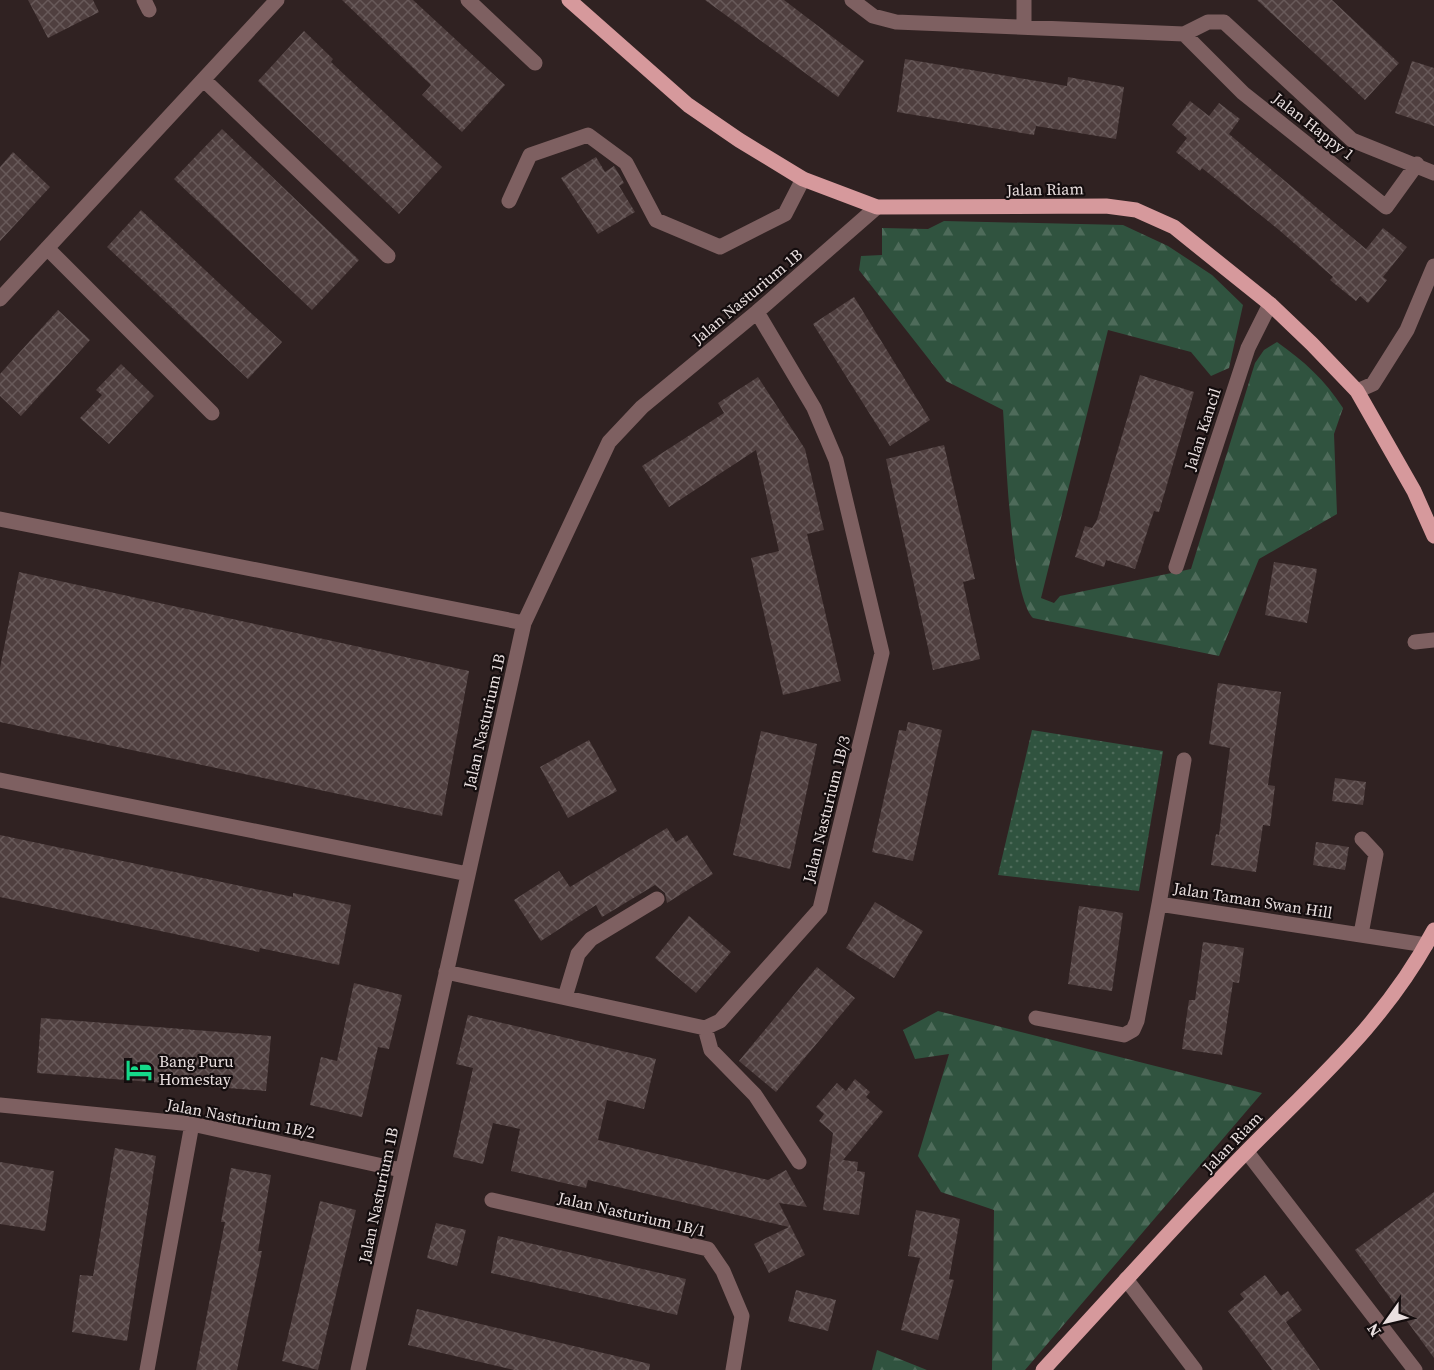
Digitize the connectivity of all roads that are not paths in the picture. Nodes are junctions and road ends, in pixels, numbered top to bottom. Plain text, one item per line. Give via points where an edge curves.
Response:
1 (277, 0) edge
2 (468, 0) edge
3 (569, 0) edge
4 (852, 0) edge
5 (1024, 0) edge
6 (1024, 27) junction
7 (1179, 34) junction
8 (535, 63) dead end
9 (204, 81) junction
10 (1417, 164) junction
11 (1434, 173) edge
12 (803, 179) junction
13 (509, 201) dead end
14 (877, 207) junction
15 (47, 248) junction
16 (388, 256) dead end
17 (1434, 266) edge
18 (0, 299) edge
19 (1270, 304) junction
20 (757, 312) junction
21 (1357, 391) junction
22 (212, 413) dead end
23 (0, 519) edge
24 (1434, 536) edge
25 (1176, 567) dead end
26 (524, 623) junction
27 (1434, 640) edge
28 (1415, 642) dead end
29 (1184, 760) dead end
30 (0, 780) edge
31 (1362, 839) dead end
32 (468, 874) junction
33 (657, 899) dead end
34 (1160, 903) junction
35 (1434, 930) edge
36 (1361, 934) junction
37 (1426, 945) junction
38 (446, 972) junction
39 (565, 998) junction
40 (1036, 1018) dead end
41 (705, 1028) junction
42 (0, 1105) edge
43 (192, 1124) junction
44 (1247, 1152) junction
45 (799, 1162) dead end
46 (401, 1170) junction
47 (492, 1200) dead end
48 (1126, 1279) junction
49 (147, 1370) edge
50 (358, 1370) edge
51 (733, 1370) edge
52 (1043, 1370) edge
53 (1195, 1370) edge
54 (1415, 1370) edge

1 - 9 street
2 - 8 street
3 - 12 main road, Jalan Riam via 688,105
4 - 6 street via 885,20
5 - 6 street
6 - 7 street
7 - 10 street, Jalan Happy 1 via 1208,22 1224,22 1352,140
7 - 10 street, Jalan Happy 1 via 1243,93 1386,207
9 - 15 street
9 - 16 street
10 - 11 street, Jalan Happy 1
12 - 13 street via 785,214 720,247 656,220 626,163 588,135 530,155
12 - 14 main road, Jalan Riam
14 - 19 main road, Jalan Riam via 1107,206 1136,210 1174,227
14 - 20 street, Jalan Nasturium 1B
15 - 18 street
15 - 22 street
17 - 21 street via 1407,330 1373,384
19 - 21 main road, Jalan Riam
19 - 25 street, Jalan Kancil via 1248,348
20 - 26 street, Jalan Nasturium 1B via 642,406 609,442
20 - 41 street, Jalan Nasturium 1B/3 via 814,408 836,460 882,653 820,909 720,1021
21 - 24 main road, Jalan Riam via 1414,491
23 - 26 street
26 - 32 street, Jalan Nasturium 1B
27 - 28 street
29 - 34 street
30 - 32 street
31 - 36 street via 1376,854
32 - 38 street, Jalan Nasturium 1B
33 - 39 street via 591,939 578,954
34 - 36 street, Jalan Taman Swan Hill
34 - 40 street, Jalan Taman Swan Hill via 1133,1030 1124,1035
35 - 37 main road, Jalan Riam
36 - 37 street, Jalan Taman Swan Hill
37 - 44 main road, Jalan Riam via 1391,1000 1362,1036
38 - 39 street
38 - 46 street, Jalan Nasturium 1B
39 - 41 street
41 - 45 street via 711,1050 755,1095
42 - 43 street, Jalan Nasturium 1B/2
43 - 46 street, Jalan Nasturium 1B/2
43 - 49 street
44 - 48 main road, Jalan Riam
44 - 54 street
46 - 50 street, Jalan Nasturium 1B
47 - 51 street, Jalan Nasturium 1B/1 via 708,1249 742,1316
48 - 52 main road, Jalan Riam
48 - 53 street

